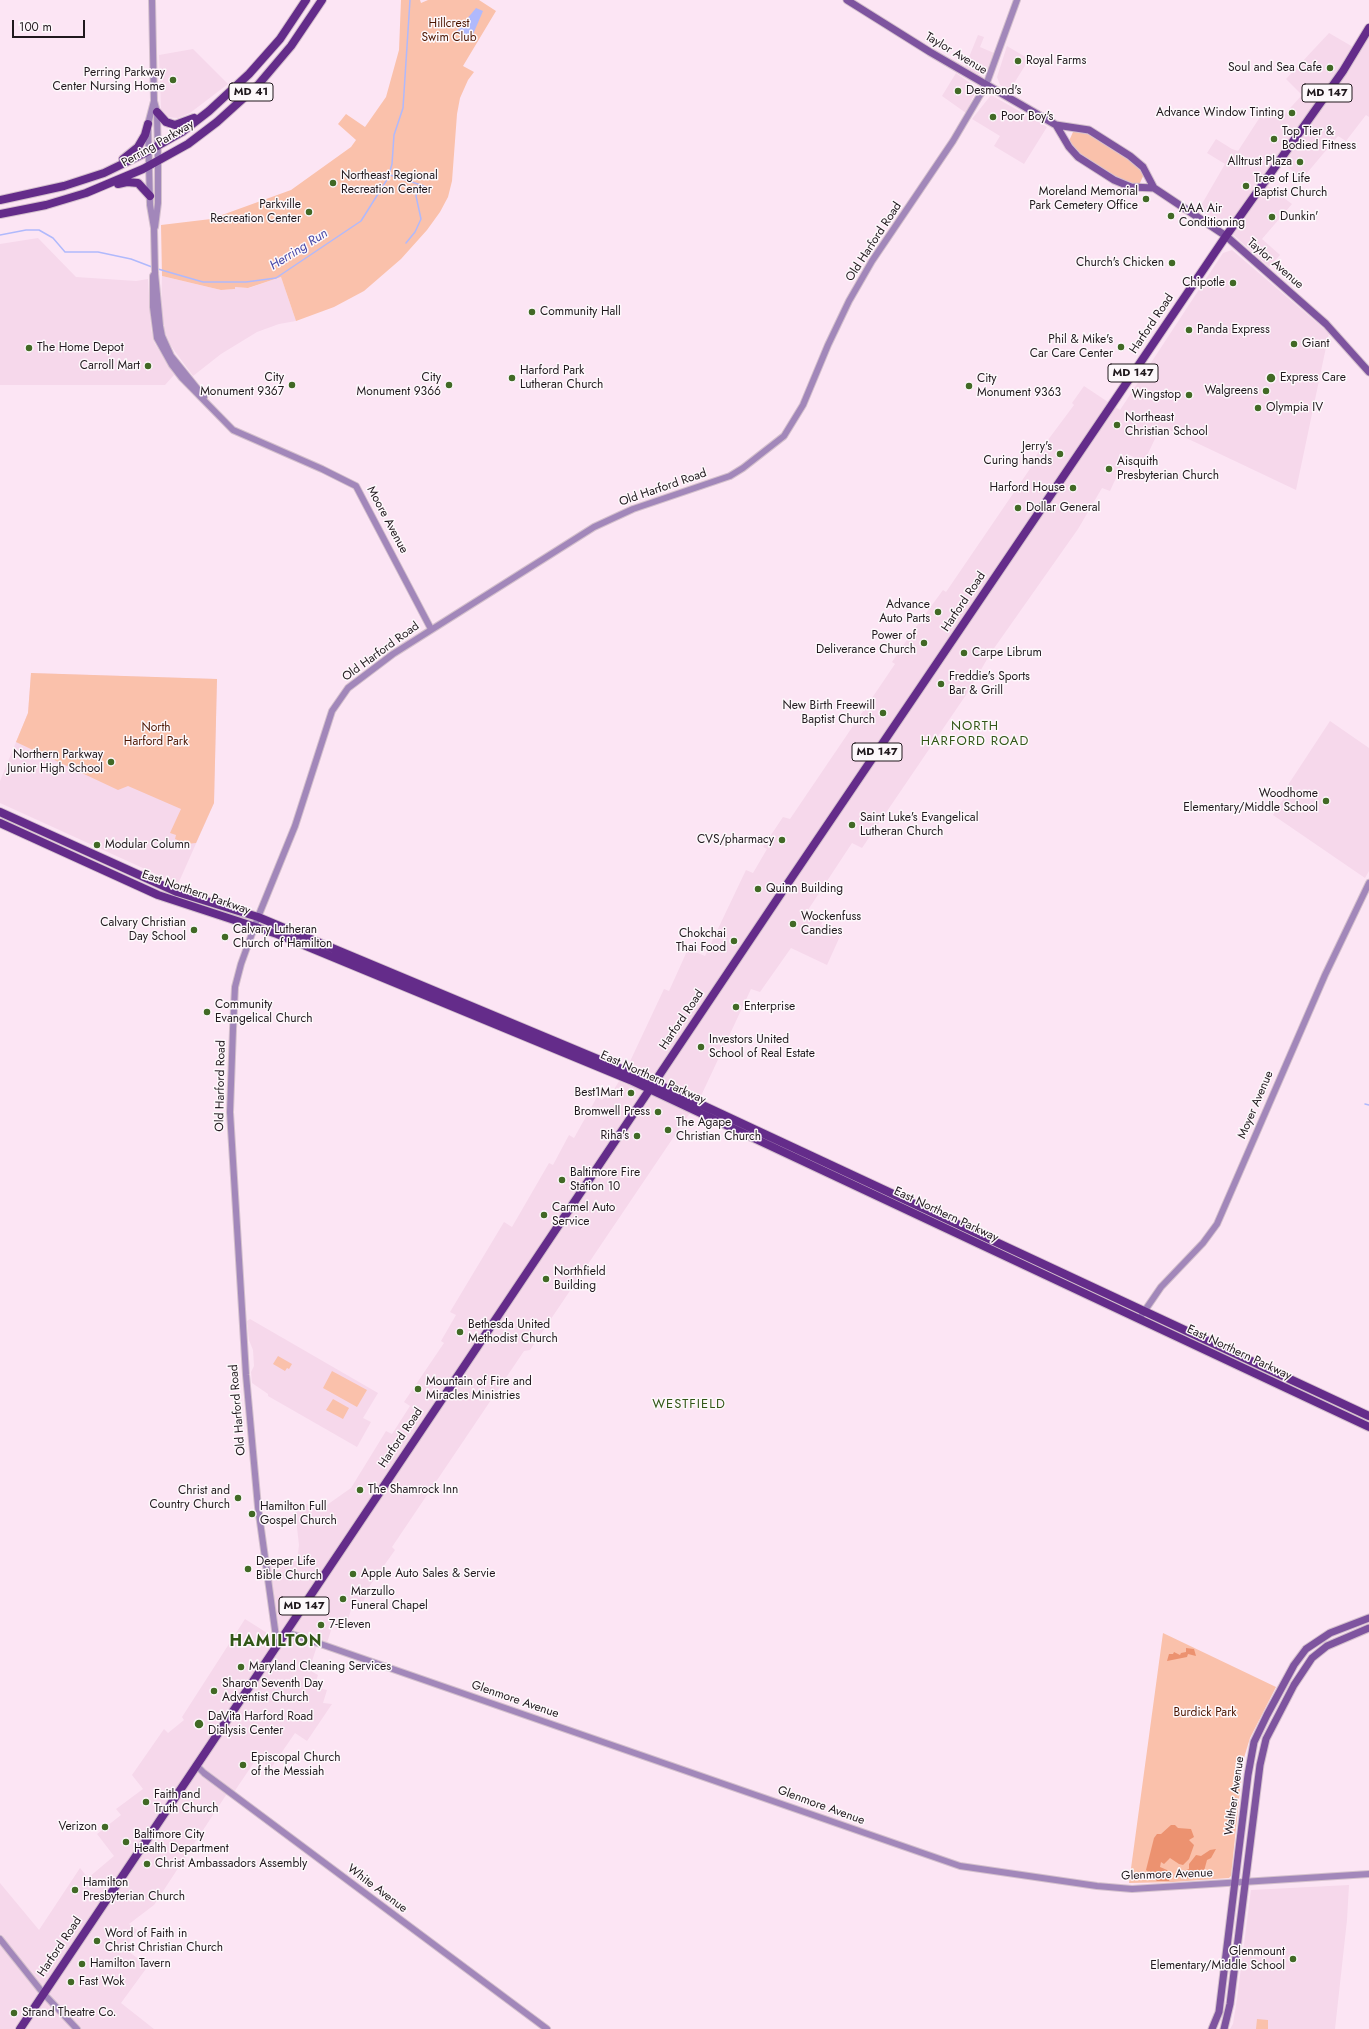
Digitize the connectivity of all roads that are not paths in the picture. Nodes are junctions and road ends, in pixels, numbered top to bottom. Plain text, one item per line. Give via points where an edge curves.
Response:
1 (152, 0) edge
2 (306, 0) edge
3 (322, 0) edge
4 (847, 0) edge
5 (1017, 0) edge
6 (1369, 28) edge
7 (986, 85) junction
8 (154, 101) junction
9 (209, 111) junction
10 (157, 112) junction
11 (148, 124) junction
12 (1056, 126) junction
13 (158, 146) junction
14 (149, 151) junction
15 (158, 161) junction
16 (149, 166) junction
17 (104, 173) junction
18 (1154, 188) junction
19 (86, 193) junction
20 (150, 196) junction
21 (0, 200) edge
22 (0, 214) edge
23 (154, 228) junction
24 (1226, 236) junction
25 (1369, 372) edge
26 (431, 629) junction
27 (0, 812) edge
28 (0, 823) edge
29 (1369, 883) edge
30 (258, 917) junction
31 (255, 926) junction
32 (343, 958) junction
33 (653, 1086) junction
34 (764, 1138) junction
35 (1144, 1311) junction
36 (1139, 1319) junction
37 (1369, 1416) edge
38 (1369, 1427) edge
39 (1369, 1618) edge
40 (1369, 1628) edge
41 (286, 1632) junction
42 (280, 1641) junction
43 (196, 1765) junction
44 (1369, 1874) edge
45 (1246, 1882) junction
46 (1235, 1883) junction
47 (0, 1938) edge
48 (43, 1993) junction
49 (20, 2029) edge
50 (77, 2029) edge
51 (547, 2029) edge
52 (1212, 2029) edge
53 (1224, 2029) edge

1 - 8 street
2 - 9 main road, Perring Parkway / MD 41 via 263,58
3 - 15 main road, Perring Parkway / MD 41 via 291,46 258,85 217,122 188,144
4 - 7 main road, Taylor Avenue
5 - 7 street, Old Harford Road
6 - 24 main road, Harford Road / MD 147 via 1339,77
7 - 12 main road, Taylor Avenue
7 - 26 street, Old Harford Road via 949,147 855,290 838,322 803,405 784,436 730,476 633,509 603,522
8 - 10 street
8 - 11 street
9 - 10 main road via 186,123 175,125 166,122
9 - 13 main road, Perring Parkway / MD 41 via 182,132
10 - 13 street
11 - 14 street
11 - 17 main road via 138,148
12 - 18 main road, Taylor Avenue via 1073,152 1102,172 1126,186
12 - 18 main road, Taylor Avenue via 1089,130 1143,167
13 - 14 main road, Perring Parkway / MD 41
13 - 15 street
14 - 16 street
14 - 17 main road, Perring Parkway / MD 41
15 - 16 main road, Perring Parkway / MD 41
15 - 23 street via 158,209
16 - 19 main road, Perring Parkway / MD 41
16 - 20 street
17 - 21 main road, Perring Parkway / MD 41 via 64,186
18 - 24 main road, Taylor Avenue
19 - 20 main road via 133,182 142,186
19 - 22 main road, Perring Parkway / MD 41 via 46,205
20 - 23 street
23 - 26 street, Moore Avenue via 155,273 162,336 184,376 233,430 356,486
24 - 25 main road, Taylor Avenue via 1326,324
24 - 33 main road, Harford Road / MD 147
26 - 30 street, Old Harford Road via 368,672 338,700 296,826
27 - 30 main road, East Northern Parkway via 177,892
28 - 31 main road, East Northern Parkway via 158,895
29 - 35 street, Moyer Avenue via 1325,975 1217,1224 1203,1243 1168,1278
30 - 31 street, Old Harford Road
30 - 32 main road, East Northern Parkway
31 - 32 main road, East Northern Parkway
31 - 42 street, Old Harford Road via 235,986 230,1112 252,1440 276,1637
32 - 33 main road, East Northern Parkway
33 - 34 main road, East Northern Parkway
33 - 41 main road, Harford Road / MD 147
34 - 35 main road, East Northern Parkway
34 - 36 main road, East Northern Parkway
35 - 36 street, Moyer Avenue
35 - 37 main road, East Northern Parkway
36 - 38 main road, East Northern Parkway
39 - 46 main road, Walther Avenue via 1330,1633 1306,1649 1294,1665 1264,1721 1254,1742 1250,1760
40 - 45 main road, Walther Avenue via 1327,1646 1312,1658 1271,1730 1260,1765
41 - 42 main road, Harford Road / MD 147
41 - 46 street, Glenmore Avenue via 960,1866 1132,1889
42 - 43 main road, Harford Road / MD 147
43 - 48 main road, Harford Road / MD 147
43 - 51 street, White Avenue
44 - 45 street, Glenmore Avenue
45 - 46 street, Glenmore Avenue
45 - 53 main road, Walther Avenue via 1230,2004
46 - 52 main road, Walther Avenue via 1220,2004
47 - 48 street
48 - 49 main road, Harford Road / MD 147
48 - 50 street

